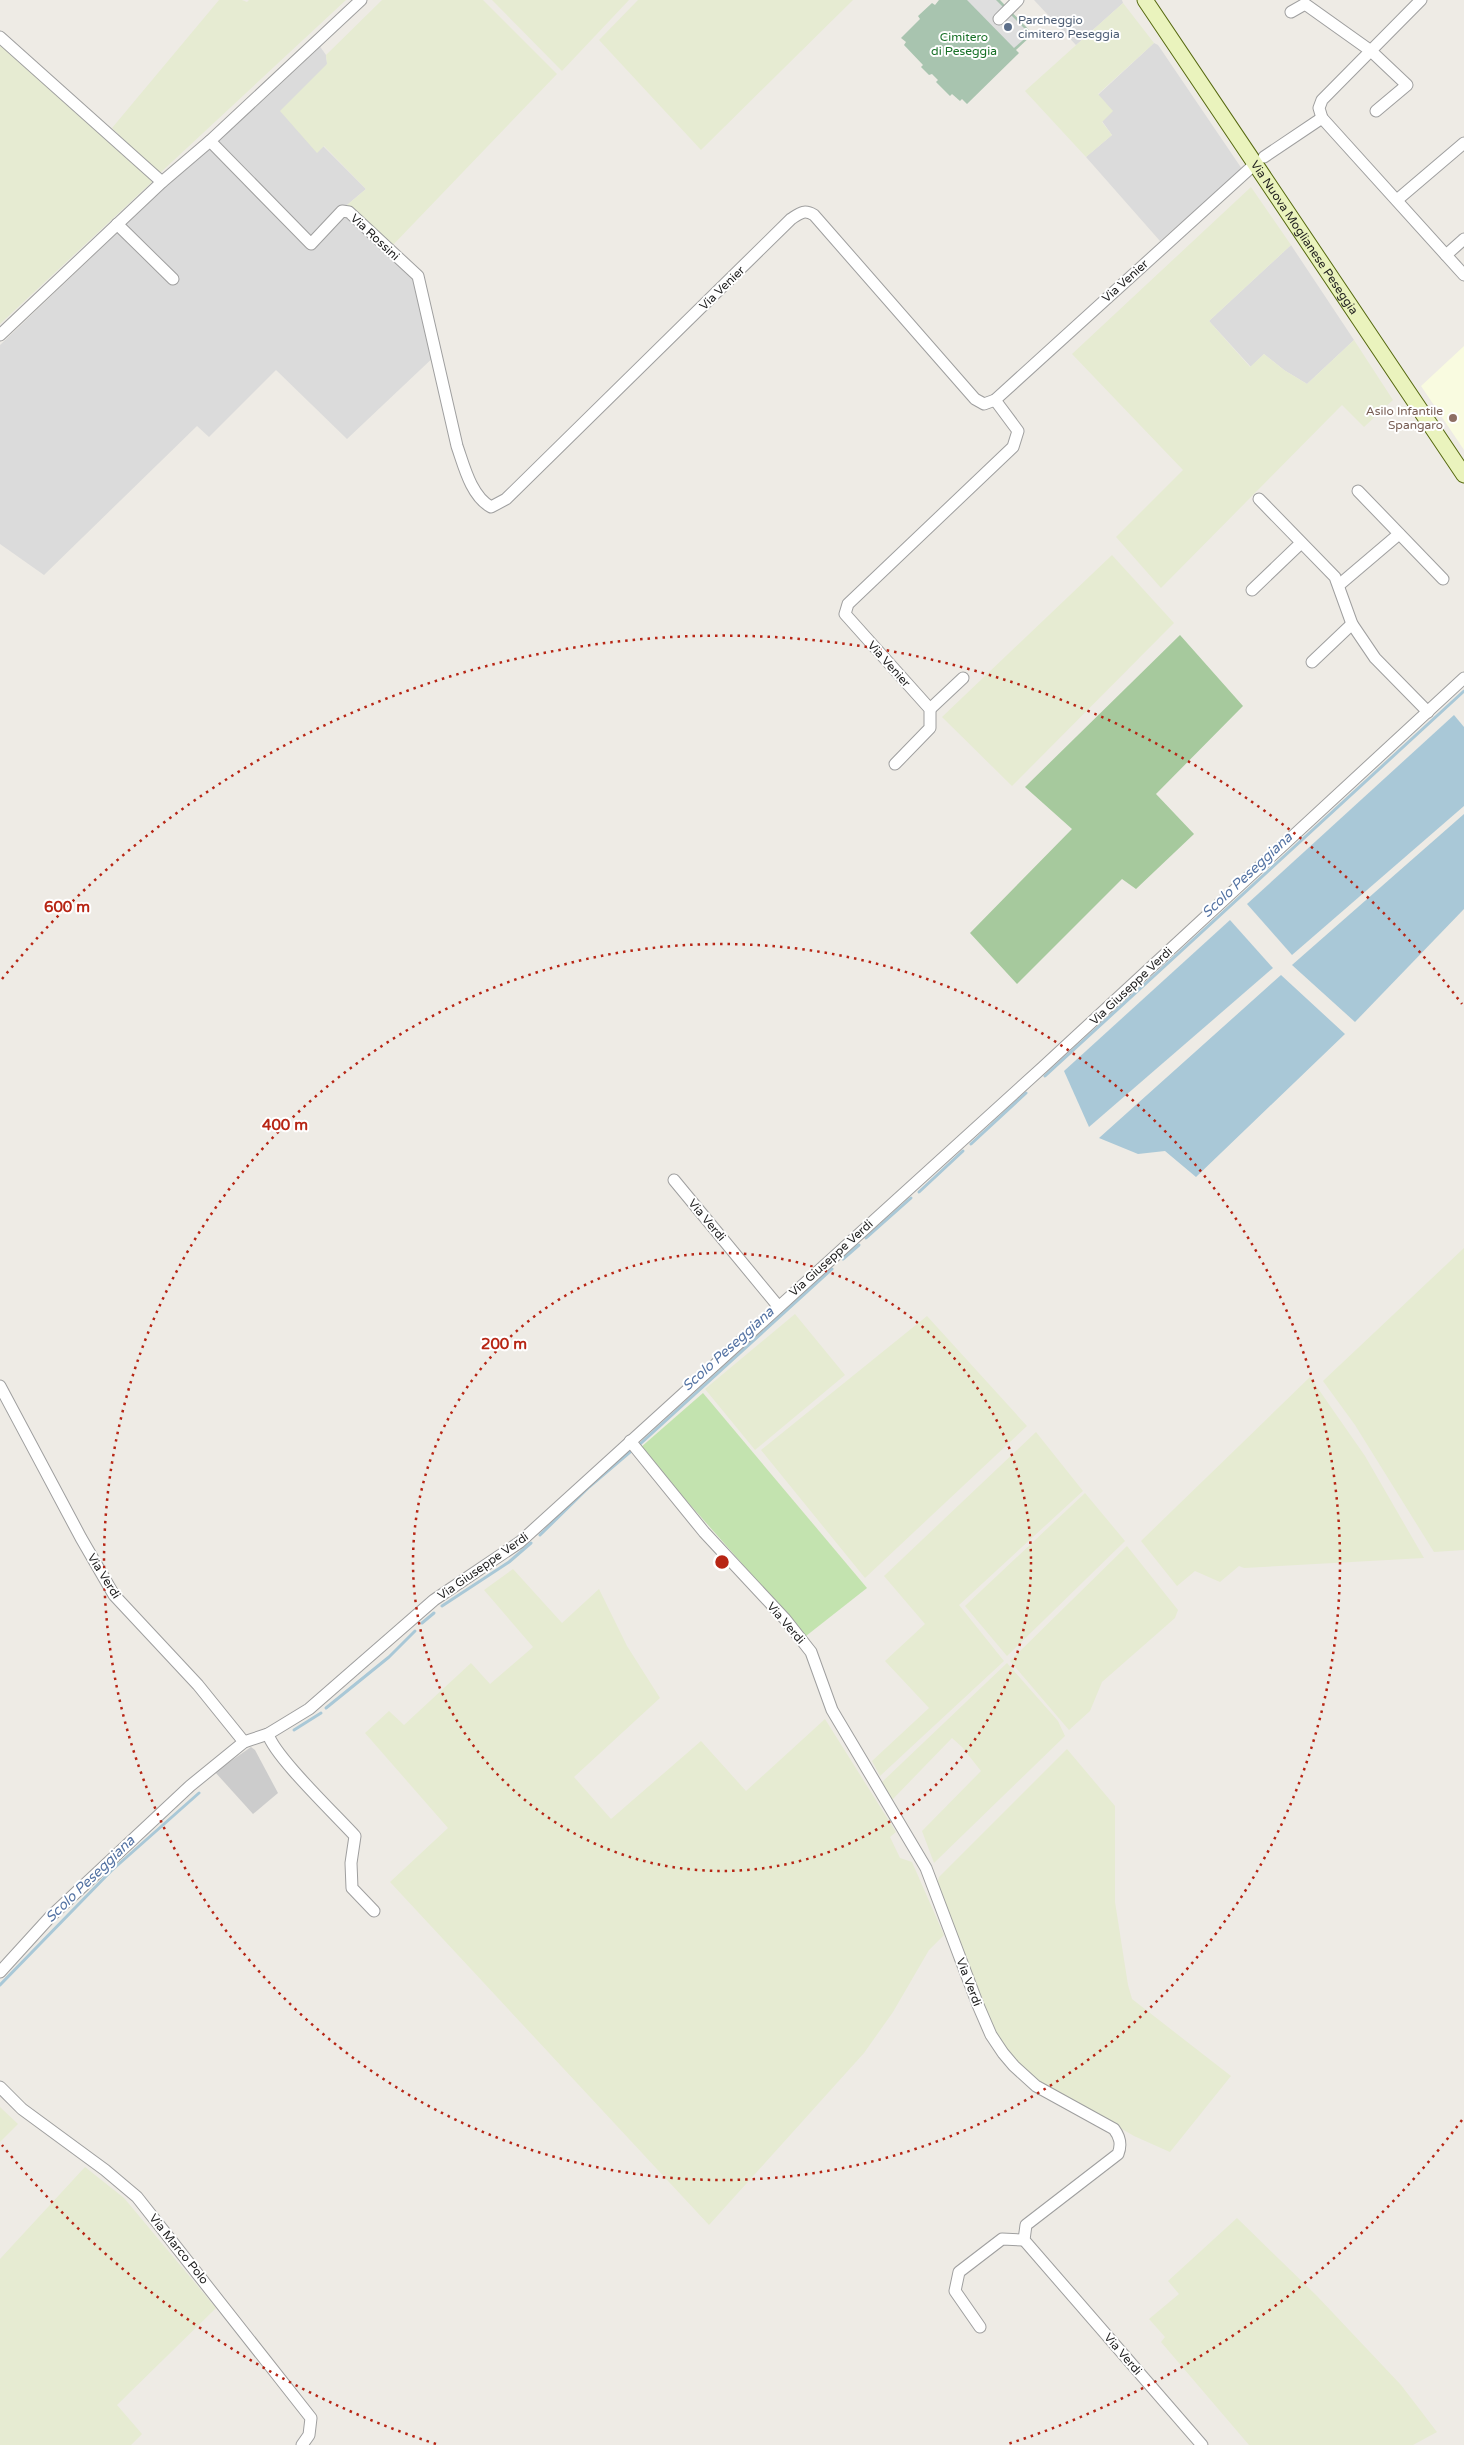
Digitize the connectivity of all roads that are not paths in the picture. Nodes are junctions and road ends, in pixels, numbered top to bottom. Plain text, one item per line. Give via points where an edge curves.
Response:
1 (361, 0) edge
2 (1018, 0) edge
3 (1145, 0) edge
4 (1421, 0) edge
5 (1291, 12) dead end
6 (999, 19) dead end
7 (0, 37) edge
8 (1371, 50) junction
9 (1376, 111) dead end
10 (1322, 118) junction
11 (210, 141) junction
12 (1464, 143) edge
13 (1260, 160) junction
14 (162, 182) junction
15 (1396, 200) junction
16 (117, 224) junction
17 (1464, 239) edge
18 (1446, 255) junction
19 (1464, 275) edge
20 (173, 279) dead end
21 (0, 335) edge
22 (995, 400) junction
23 (457, 446) joint
24 (1464, 475) edge
25 (1358, 491) dead end
26 (1259, 500) dead end
27 (1399, 534) junction
28 (1301, 542) junction
29 (1443, 579) dead end
30 (1339, 585) junction
31 (1252, 590) dead end
32 (1352, 624) junction
33 (1312, 662) dead end
34 (963, 678) dead end
35 (1464, 678) edge
36 (930, 709) junction
37 (1428, 712) junction
38 (895, 764) dead end
39 (674, 1180) dead end
40 (778, 1306) junction
41 (0, 1386) edge
42 (630, 1441) junction
43 (268, 1734) junction
44 (244, 1742) junction
45 (374, 1912) dead end
46 (0, 1972) edge
47 (0, 2087) edge
48 (1024, 2240) junction
49 (980, 2327) dead end
50 (302, 2445) edge
51 (1202, 2445) edge

1 - 11 street
2 - 6 street
3 - 13 main road, Via Nuova Moglianese Peseggia
4 - 8 street
5 - 8 street via 1305,4
7 - 14 street
8 - 9 street via 1407,85
8 - 10 street via 1322,100 1319,108
10 - 13 street, Via Venier
10 - 15 street
11 - 14 street
11 - 23 street, Via Rossini via 311,244 342,211 349,212 418,276
12 - 15 street
13 - 22 street, Via Venier
13 - 24 main road, Via Nuova Moglianese Peseggia
14 - 16 street
15 - 18 street
16 - 20 street
16 - 21 street
17 - 18 street
18 - 19 street
22 - 23 street, Via Venier via 984,404 975,399 808,211 791,219 506,498 491,507 482,502 466,473
22 - 36 street, Via Venier via 1018,431 1013,447 848,604 845,614
25 - 27 street
26 - 28 street
27 - 29 street
27 - 30 street
28 - 30 street
28 - 31 street
30 - 32 street
32 - 33 street
32 - 37 street via 1375,658
34 - 36 street
35 - 37 street, Via Giuseppe Verdi
36 - 38 street via 930,728
37 - 40 street, Via Giuseppe Verdi via 1050,1061
39 - 40 street, Via Verdi
40 - 42 street, Via Giuseppe Verdi
41 - 44 street, Via Verdi via 114,1595 198,1685
42 - 43 street, Via Giuseppe Verdi via 520,1542 434,1600 309,1709
42 - 48 street, Via Verdi via 704,1532 785,1619 811,1652 832,1710 926,1868 978,2005 1003,2053 1036,2086 1114,2129 1118,2135 1121,2146 1118,2154 1026,2225
43 - 44 street, Via Giuseppe Verdi
43 - 45 street via 294,1770 355,1836 352,1888
44 - 46 street, Via Giuseppe Verdi via 190,1786 51,1916
47 - 50 street, Via Marco Polo via 22,2109 112,2175 137,2197 164,2229 311,2418 309,2435
48 - 49 street via 1002,2239 959,2272 955,2291
48 - 51 street, Via Verdi

